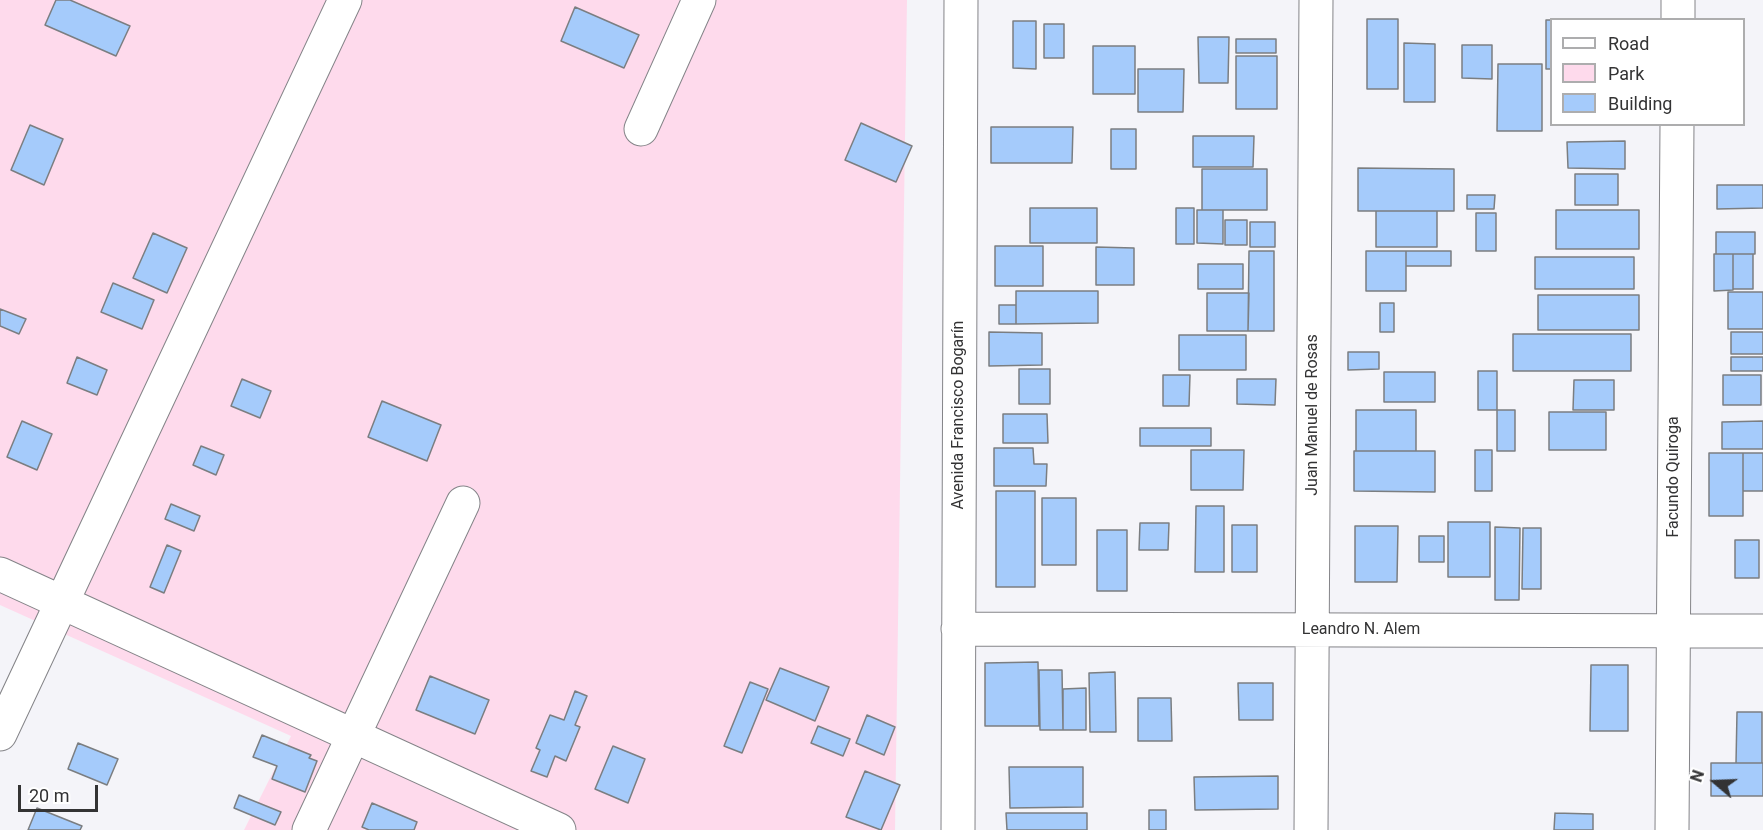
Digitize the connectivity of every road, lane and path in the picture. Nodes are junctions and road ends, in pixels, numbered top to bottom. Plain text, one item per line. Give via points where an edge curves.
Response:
1 (345, 0) edge
2 (699, 0) edge
3 (961, 0) edge
4 (1316, 0) edge
5 (1678, 0) edge
6 (1678, 18) edge
7 (1677, 126) edge
8 (641, 129) dead end
9 (464, 503) dead end
10 (0, 574) edge
11 (61, 604) junction
12 (958, 629) junction
13 (1312, 630) junction
14 (1673, 631) junction
15 (1763, 631) edge
16 (0, 734) edge
17 (353, 736) junction
18 (309, 830) edge
19 (559, 830) edge
20 (957, 830) edge
21 (1311, 830) edge
22 (1672, 830) edge

1 - 11 street
2 - 8 street
3 - 12 street, Avenida Francisco Bogarín
4 - 13 street, Juan Manuel de Rosas
5 - 6 street
7 - 14 street, Facundo Quiroga
9 - 17 street
10 - 11 street
11 - 16 street
11 - 17 street
12 - 13 street, Leandro N. Alem
12 - 20 street, Avenida Francisco Bogarín
13 - 14 street, Leandro N. Alem
13 - 21 street, Juan Manuel de Rosas
14 - 15 street, Leandro N. Alem
14 - 22 street, Facundo Quiroga
17 - 18 street
17 - 19 street

